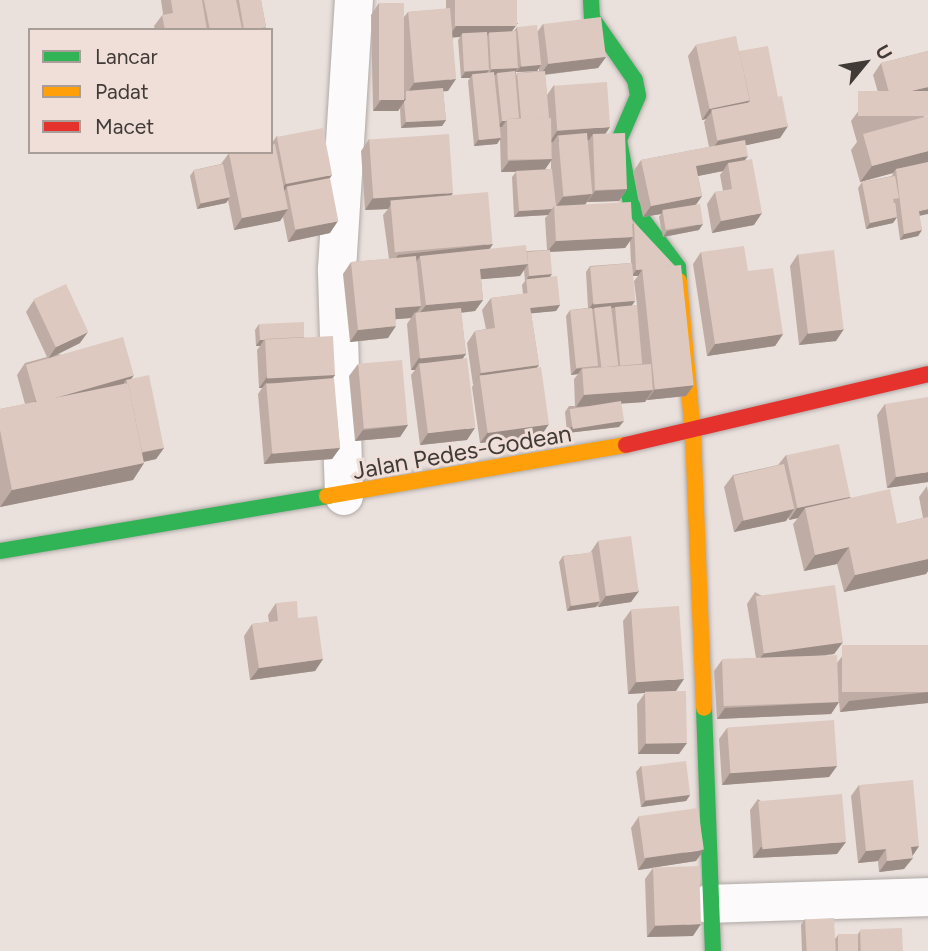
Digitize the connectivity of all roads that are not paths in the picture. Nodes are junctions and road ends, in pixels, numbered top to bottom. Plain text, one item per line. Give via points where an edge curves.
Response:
1 (354, 0) edge
2 (591, 0) edge
3 (928, 374) edge
4 (693, 434) junction
5 (344, 496) junction
6 (0, 551) edge
7 (928, 897) edge
8 (708, 904) junction
9 (713, 951) edge

1 - 5 street via 337,269
2 - 4 street via 592,19 635,80 638,96 619,147 636,217 678,267
3 - 4 street, Jalan Pedes-Godean
4 - 5 street, Jalan Pedes-Godean
4 - 8 street
5 - 6 street, Jalan Pedes-Godean
7 - 8 street
8 - 9 street

